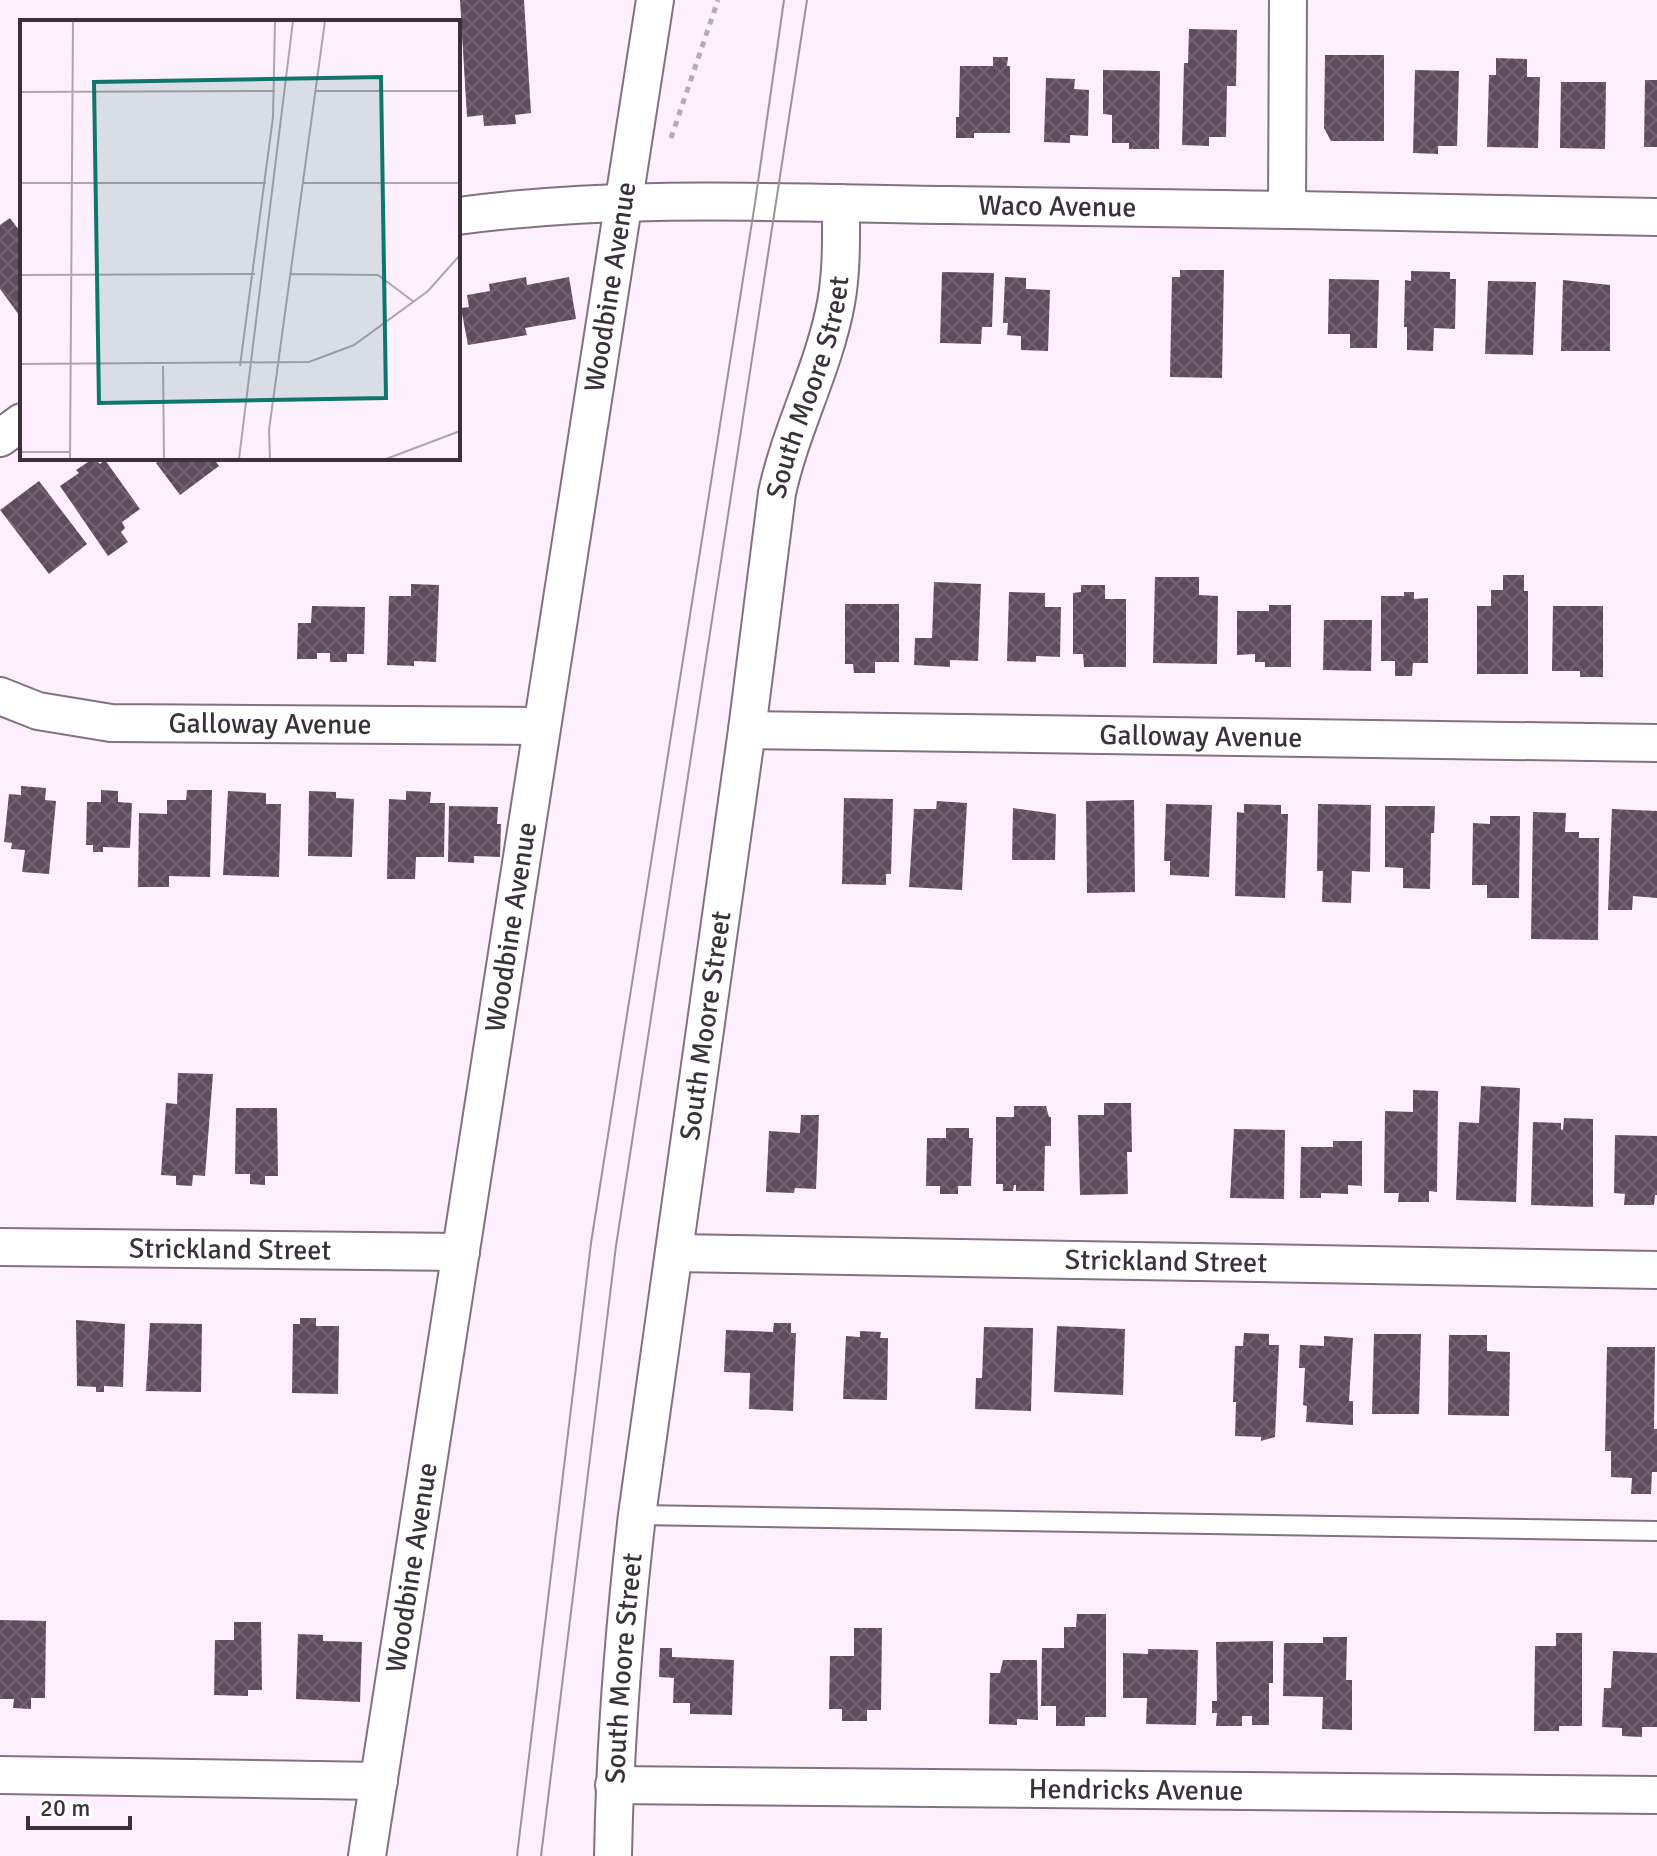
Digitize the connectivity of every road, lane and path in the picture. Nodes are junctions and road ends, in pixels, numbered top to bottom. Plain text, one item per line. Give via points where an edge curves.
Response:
1 (655, 0) edge
2 (718, 0) edge
3 (1288, 0) edge
4 (668, 145) dead end
5 (624, 202) junction
6 (841, 203) junction
7 (1287, 209) junction
8 (460, 216) edge
9 (1657, 217) edge
10 (20, 423) edge
11 (0, 438) edge
12 (0, 696) edge
13 (542, 726) junction
14 (747, 730) junction
15 (1657, 743) edge
16 (0, 1247) edge
17 (461, 1252) junction
18 (674, 1253) junction
19 (1657, 1270) edge
20 (637, 1515) junction
21 (1657, 1531) edge
22 (0, 1775) edge
23 (379, 1781) junction
24 (614, 1785) junction
25 (1657, 1795) edge
26 (367, 1856) edge
27 (613, 1856) edge

1 - 5 street, Woodbine Avenue
2 - 4 path
3 - 7 street
5 - 6 street, Waco Avenue
5 - 8 street, Waco Avenue
5 - 13 street, Woodbine Avenue
6 - 7 street, Waco Avenue
6 - 14 street, South Moore Street via 836,304 777,493
7 - 9 street, Waco Avenue
10 - 11 street
12 - 13 street, Galloway Avenue via 38,711 111,723
13 - 17 street, Woodbine Avenue
14 - 15 street, Galloway Avenue
14 - 18 street, South Moore Street
16 - 17 street, Strickland Street
17 - 23 street, Woodbine Avenue
18 - 19 street, Strickland Street
18 - 20 street, South Moore Street
20 - 21 lane
20 - 24 street, South Moore Street
22 - 23 street
23 - 26 street, Woodbine Avenue
24 - 25 street, Hendricks Avenue
24 - 27 street, South Moore Street

